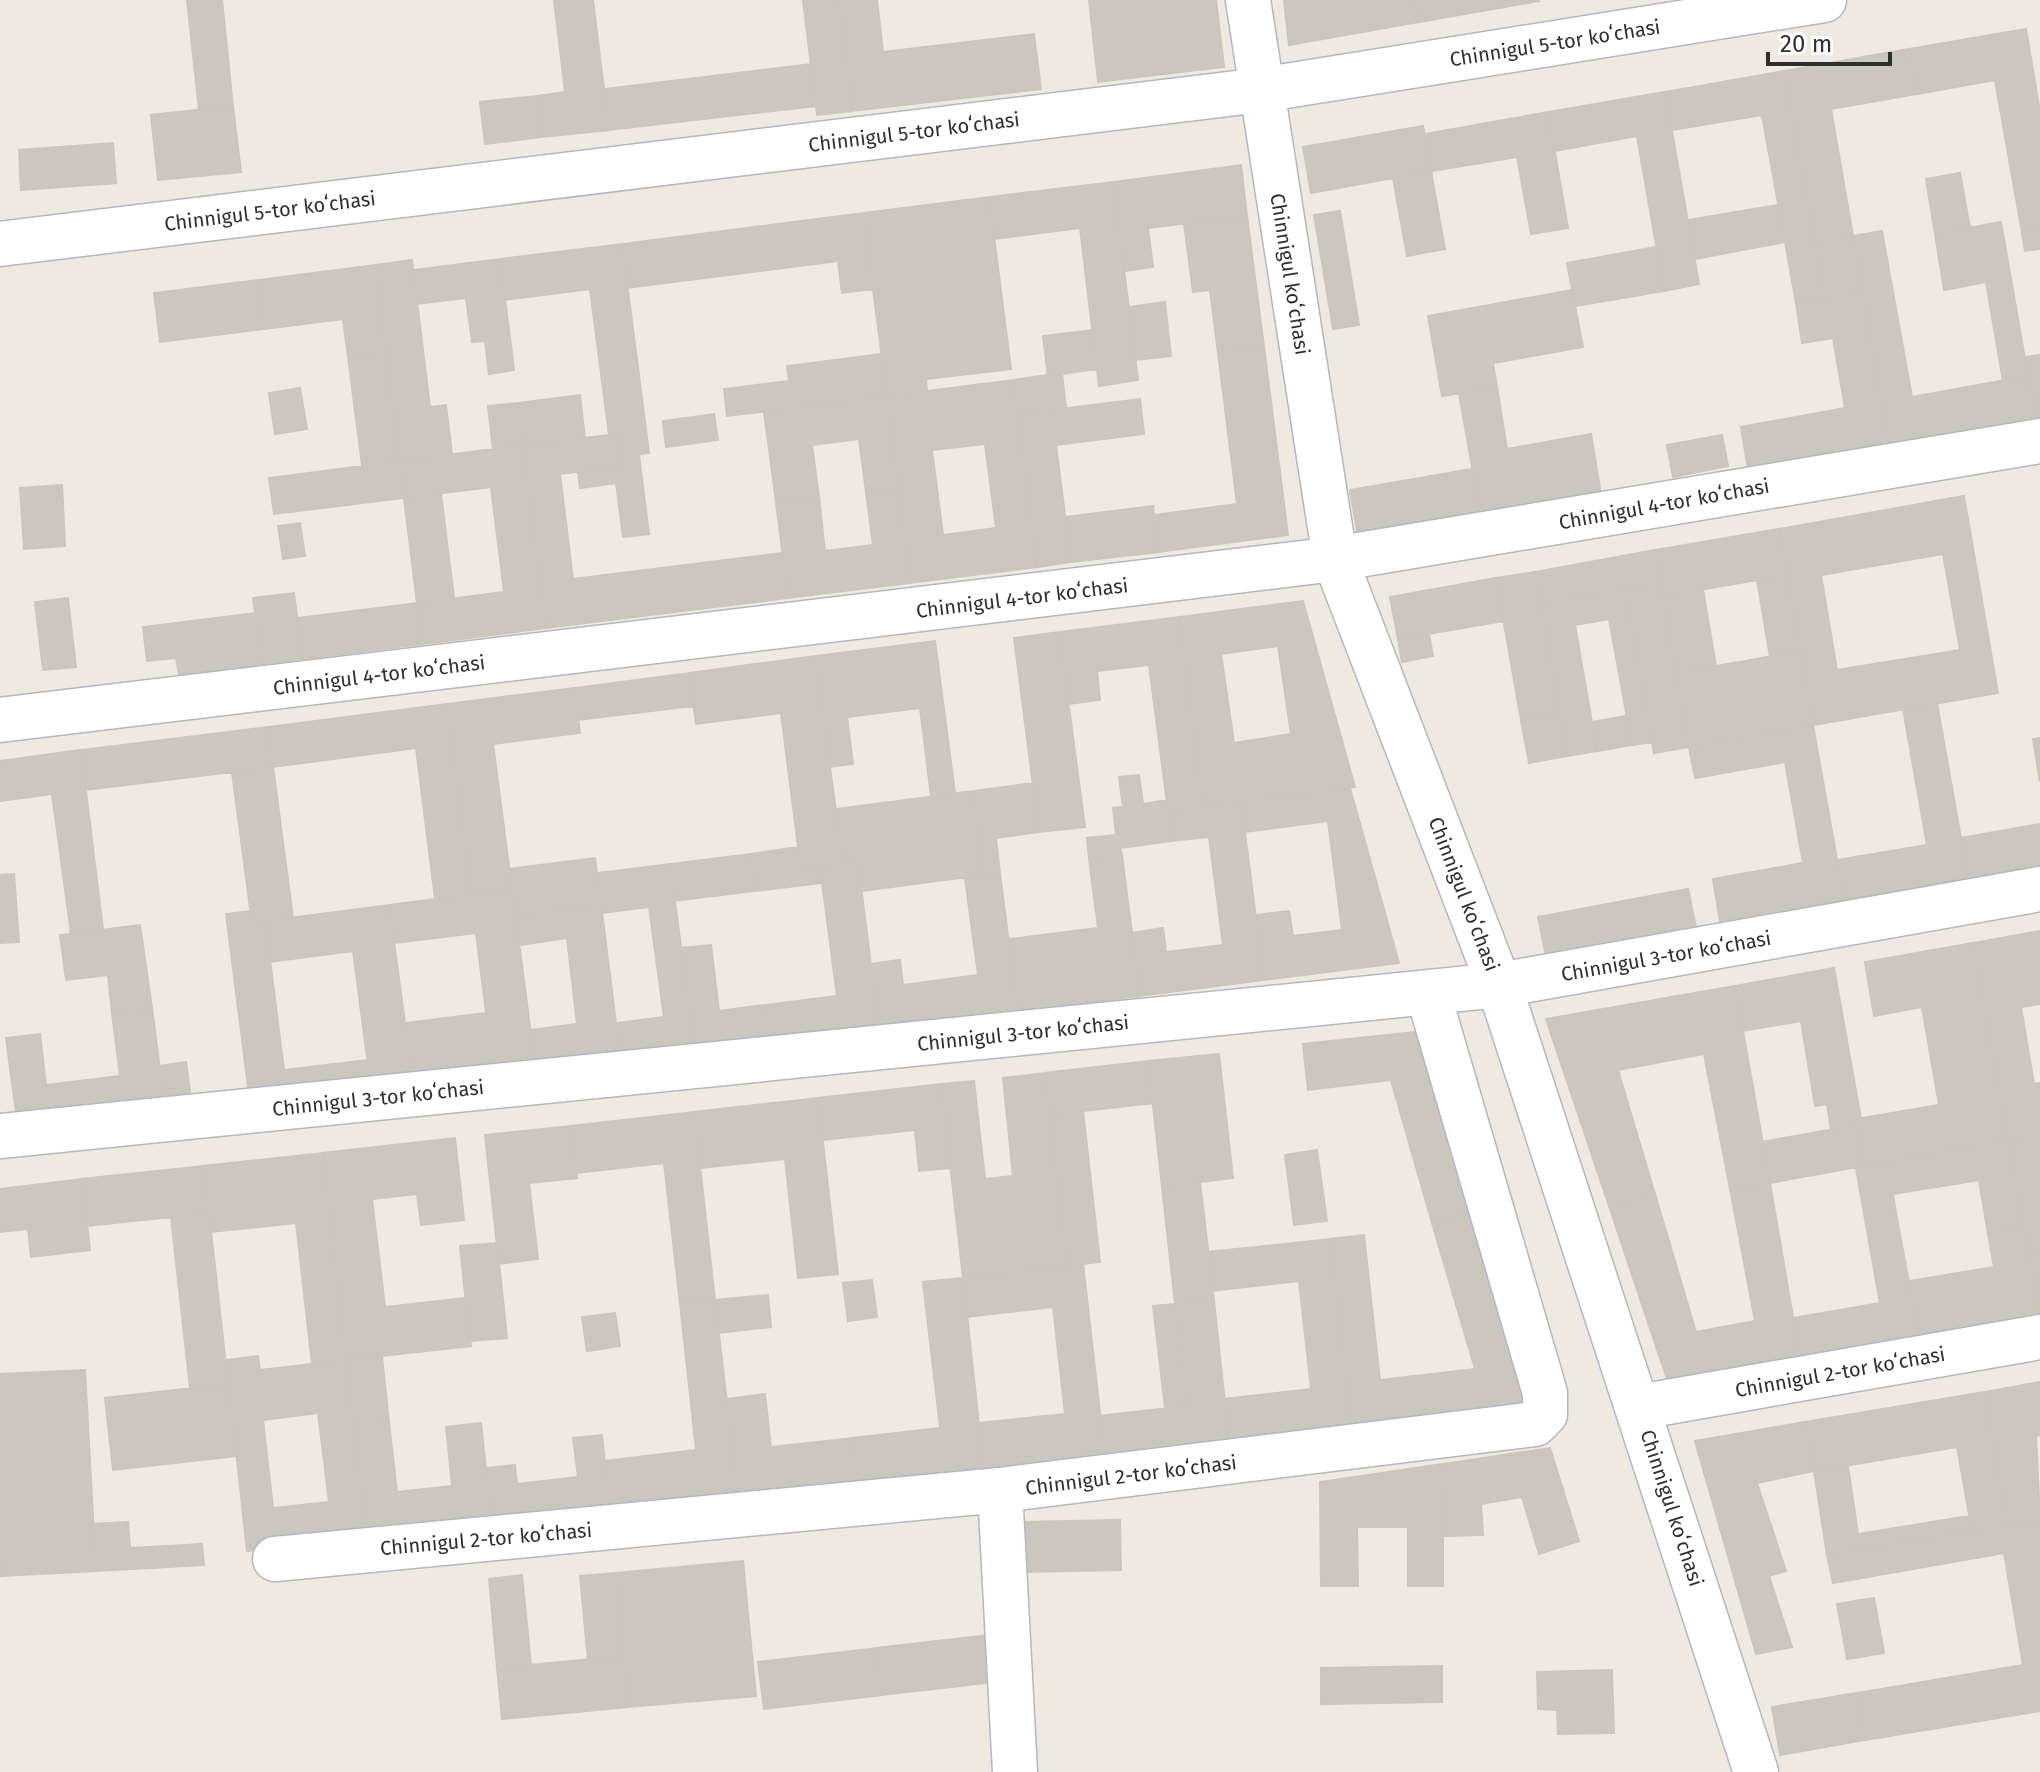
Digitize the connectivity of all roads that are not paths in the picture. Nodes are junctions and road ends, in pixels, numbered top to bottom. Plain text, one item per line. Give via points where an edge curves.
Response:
1 (1248, 0) edge
2 (1824, 0) edge
3 (1261, 90) junction
4 (0, 244) edge
5 (2040, 441) edge
6 (1335, 559) junction
7 (0, 720) edge
8 (2040, 889) edge
9 (1499, 985) junction
10 (1428, 993) junction
11 (0, 1136) edge
12 (2040, 1337) edge
13 (1639, 1407) junction
14 (1000, 1490) junction
15 (275, 1559) dead end
16 (1015, 1772) edge
17 (1756, 1772) edge

1 - 3 street, Chinnigul koʻchasi
2 - 3 street, Chinnigul 5-tor koʻchasi
3 - 4 street, Chinnigul 5-tor koʻchasi
3 - 6 street, Chinnigul koʻchasi
5 - 6 street, Chinnigul 4-tor koʻchasi
6 - 7 street, Chinnigul 4-tor koʻchasi
6 - 9 street, Chinnigul koʻchasi
8 - 9 street, Chinnigul 3-tor koʻchasi
9 - 10 street, Chinnigul 3-tor koʻchasi
9 - 13 street, Chinnigul koʻchasi
10 - 11 street, Chinnigul 3-tor koʻchasi
10 - 14 street, Chinnigul 2-tor koʻchasi via 1545,1393 1542,1419 1510,1430
12 - 13 street, Chinnigul 2-tor koʻchasi
13 - 17 street, Chinnigul koʻchasi
14 - 15 street, Chinnigul 2-tor koʻchasi
14 - 16 street

